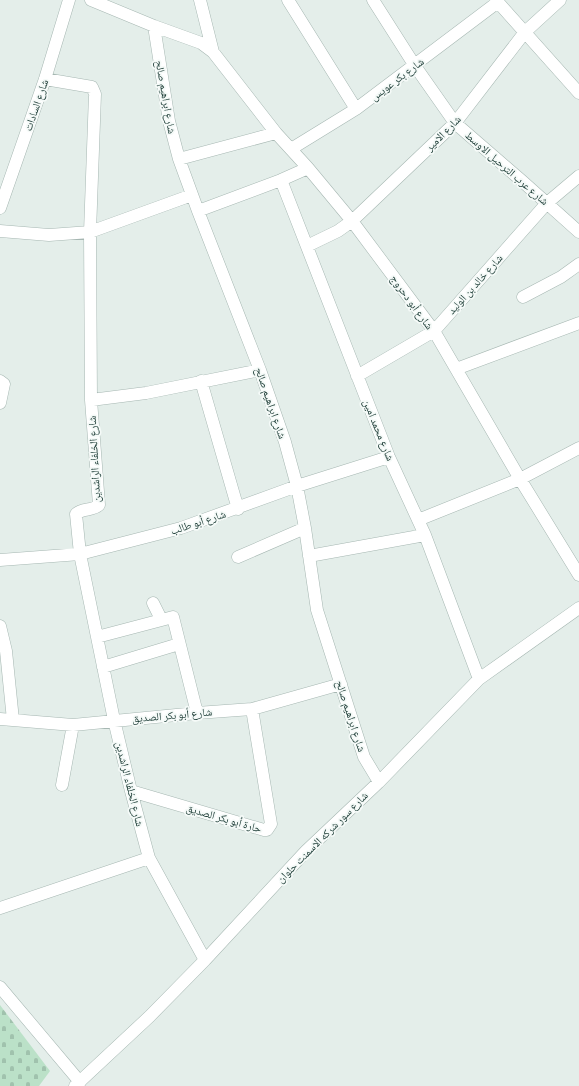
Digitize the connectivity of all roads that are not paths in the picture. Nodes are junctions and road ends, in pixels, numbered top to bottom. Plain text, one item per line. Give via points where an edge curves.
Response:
1 (69, 0) edge
2 (92, 0) edge
3 (200, 0) edge
4 (288, 0) edge
5 (373, 0) edge
6 (560, 0) edge
7 (497, 1) edge
8 (154, 26) junction
9 (525, 32) junction
10 (213, 52) junction
11 (415, 66) junction
12 (46, 79) junction
13 (579, 93) edge
14 (356, 109) junction
15 (455, 123) junction
16 (276, 133) junction
17 (291, 149) junction
18 (179, 159) junction
19 (308, 168) junction
20 (579, 176) edge
21 (281, 180) junction
22 (192, 195) junction
23 (547, 203) junction
24 (0, 208) edge
25 (198, 211) junction
26 (352, 220) junction
27 (0, 231) edge
28 (90, 232) junction
29 (579, 232) edge
30 (307, 246) junction
31 (579, 264) edge
32 (523, 297) dead end
33 (579, 323) edge
34 (434, 331) junction
35 (456, 369) junction
36 (260, 370) junction
37 (357, 376) junction
38 (0, 381) edge
39 (201, 381) junction
40 (91, 400) junction
41 (0, 403) edge
42 (579, 448) edge
43 (389, 457) junction
44 (520, 479) junction
45 (297, 486) junction
46 (238, 509) junction
47 (418, 520) junction
48 (306, 528) junction
49 (424, 535) junction
50 (80, 554) junction
51 (309, 556) junction
52 (238, 557) dead end
53 (0, 560) edge
54 (579, 575) edge
55 (153, 603) dead end
56 (579, 608) edge
57 (161, 619) junction
58 (0, 626) edge
59 (97, 637) junction
60 (180, 644) junction
61 (103, 667) junction
62 (479, 679) junction
63 (341, 684) junction
64 (252, 709) junction
65 (198, 713) junction
66 (0, 719) edge
67 (13, 720) junction
68 (114, 720) junction
69 (73, 725) junction
70 (379, 782) junction
71 (62, 785) dead end
72 (131, 792) junction
73 (149, 858) junction
74 (0, 908) edge
75 (205, 960) junction
76 (0, 987) edge
77 (77, 1084) edge

1 - 12 street, شارع السادات
2 - 8 street, شارع أبو دحروج
3 - 10 street, شارع أبو دحروج
4 - 14 street
5 - 11 street, شارع عرب الترحيل الاوسط
6 - 9 street, شارع الامير
7 - 9 street
7 - 11 street, شارع بكر عويس
8 - 10 street, شارع أبو دحروج via 202,43
8 - 18 street, شارع ابراهيم صالح via 169,121
9 - 13 street
9 - 15 street, شارع الامير
10 - 16 street, شارع أبو دحروج
11 - 14 street, شارع بكر عويس
11 - 15 street, شارع عرب الترحيل الاوسط
12 - 24 street, شارع السادات
12 - 28 street, شارع الخلفاء الراشدين via 88,86 95,90
14 - 17 street, شارع بكر عويس
15 - 23 street, شارع عرب الترحيل الاوسط
15 - 26 street, شارع الامير
16 - 17 street, شارع أبو دحروج
16 - 18 street
17 - 19 street, شارع أبو دحروج
18 - 22 street, شارع ابراهيم صالح
19 - 21 street
19 - 26 street, شارع أبو دحروج
20 - 23 street, شارع خالد بن الوليد
21 - 25 street
21 - 30 street, شارع محمد امين
22 - 25 street, شارع ابراهيم صالح
22 - 28 street
23 - 29 street, شارع عرب الترحيل الاوسط
23 - 34 street, شارع خالد بن الوليد
25 - 36 street, شارع ابراهيم صالح
26 - 30 street, شارع الامير via 338,231
26 - 34 street, شارع أبو دحروج
27 - 28 street via 49,234
28 - 40 street, شارع الخلفاء الراشدين
30 - 37 street, شارع محمد امين
31 - 32 street via 561,277
33 - 35 street
34 - 35 street, شارع أبو دحروج
34 - 37 street, شارع خالد بن الوليد
35 - 44 street, شارع أبو دحروج
36 - 39 street
36 - 45 street, شارع ابراهيم صالح
37 - 43 street, شارع محمد امين
38 - 41 street via 4,384
39 - 40 street via 146,393
39 - 46 street
40 - 50 street, شارع الخلفاء الراشدين via 99,505 97,508 80,510 76,514
42 - 44 street
43 - 45 street, شارع أبو طالب
43 - 47 street, شارع محمد امين
44 - 47 street
44 - 54 street, شارع أبو دحروج
45 - 46 street, شارع أبو طالب
45 - 48 street, شارع ابراهيم صالح
46 - 50 street, شارع أبو طالب via 180,528
47 - 49 street, شارع محمد امين
48 - 51 street, شارع ابراهيم صالح
48 - 52 street
49 - 51 street
49 - 62 street, شارع محمد امين
50 - 53 street, شارع أبو طالب
50 - 59 street, شارع الخلفاء الراشدين
51 - 63 street, شارع ابراهيم صالح via 317,610
55 - 57 street
56 - 62 street, شارع سور شركه الاسمنت حلوان
57 - 59 street
57 - 60 street via 172,617
58 - 67 street via 6,651
59 - 61 street, شارع الخلفاء الراشدين
60 - 61 street
60 - 65 street
61 - 68 street, شارع الخلفاء الراشدين
62 - 70 street, شارع سور شركه الاسمنت حلوان
63 - 64 street, شارع أبو بكر الصديق
63 - 70 street, شارع ابراهيم صالح via 364,757
64 - 65 street, شارع أبو بكر الصديق
64 - 72 street, حارة أبو بكر الصديق via 271,824 267,830
65 - 68 street, شارع أبو بكر الصديق
66 - 67 street, شارع أبو بكر الصديق
67 - 69 street, شارع أبو بكر الصديق
68 - 69 street, شارع أبو بكر الصديق
68 - 72 street, شارع الخلفاء الراشدين
69 - 71 street
70 - 75 street, شارع سور شركه الاسمنت حلوان via 306,851
72 - 73 street, شارع الخلفاء الراشدين
73 - 74 street
73 - 75 street, شارع الخلفاء الراشدين
75 - 77 street, شارع سور شركه الاسمنت حلوان
76 - 77 street

